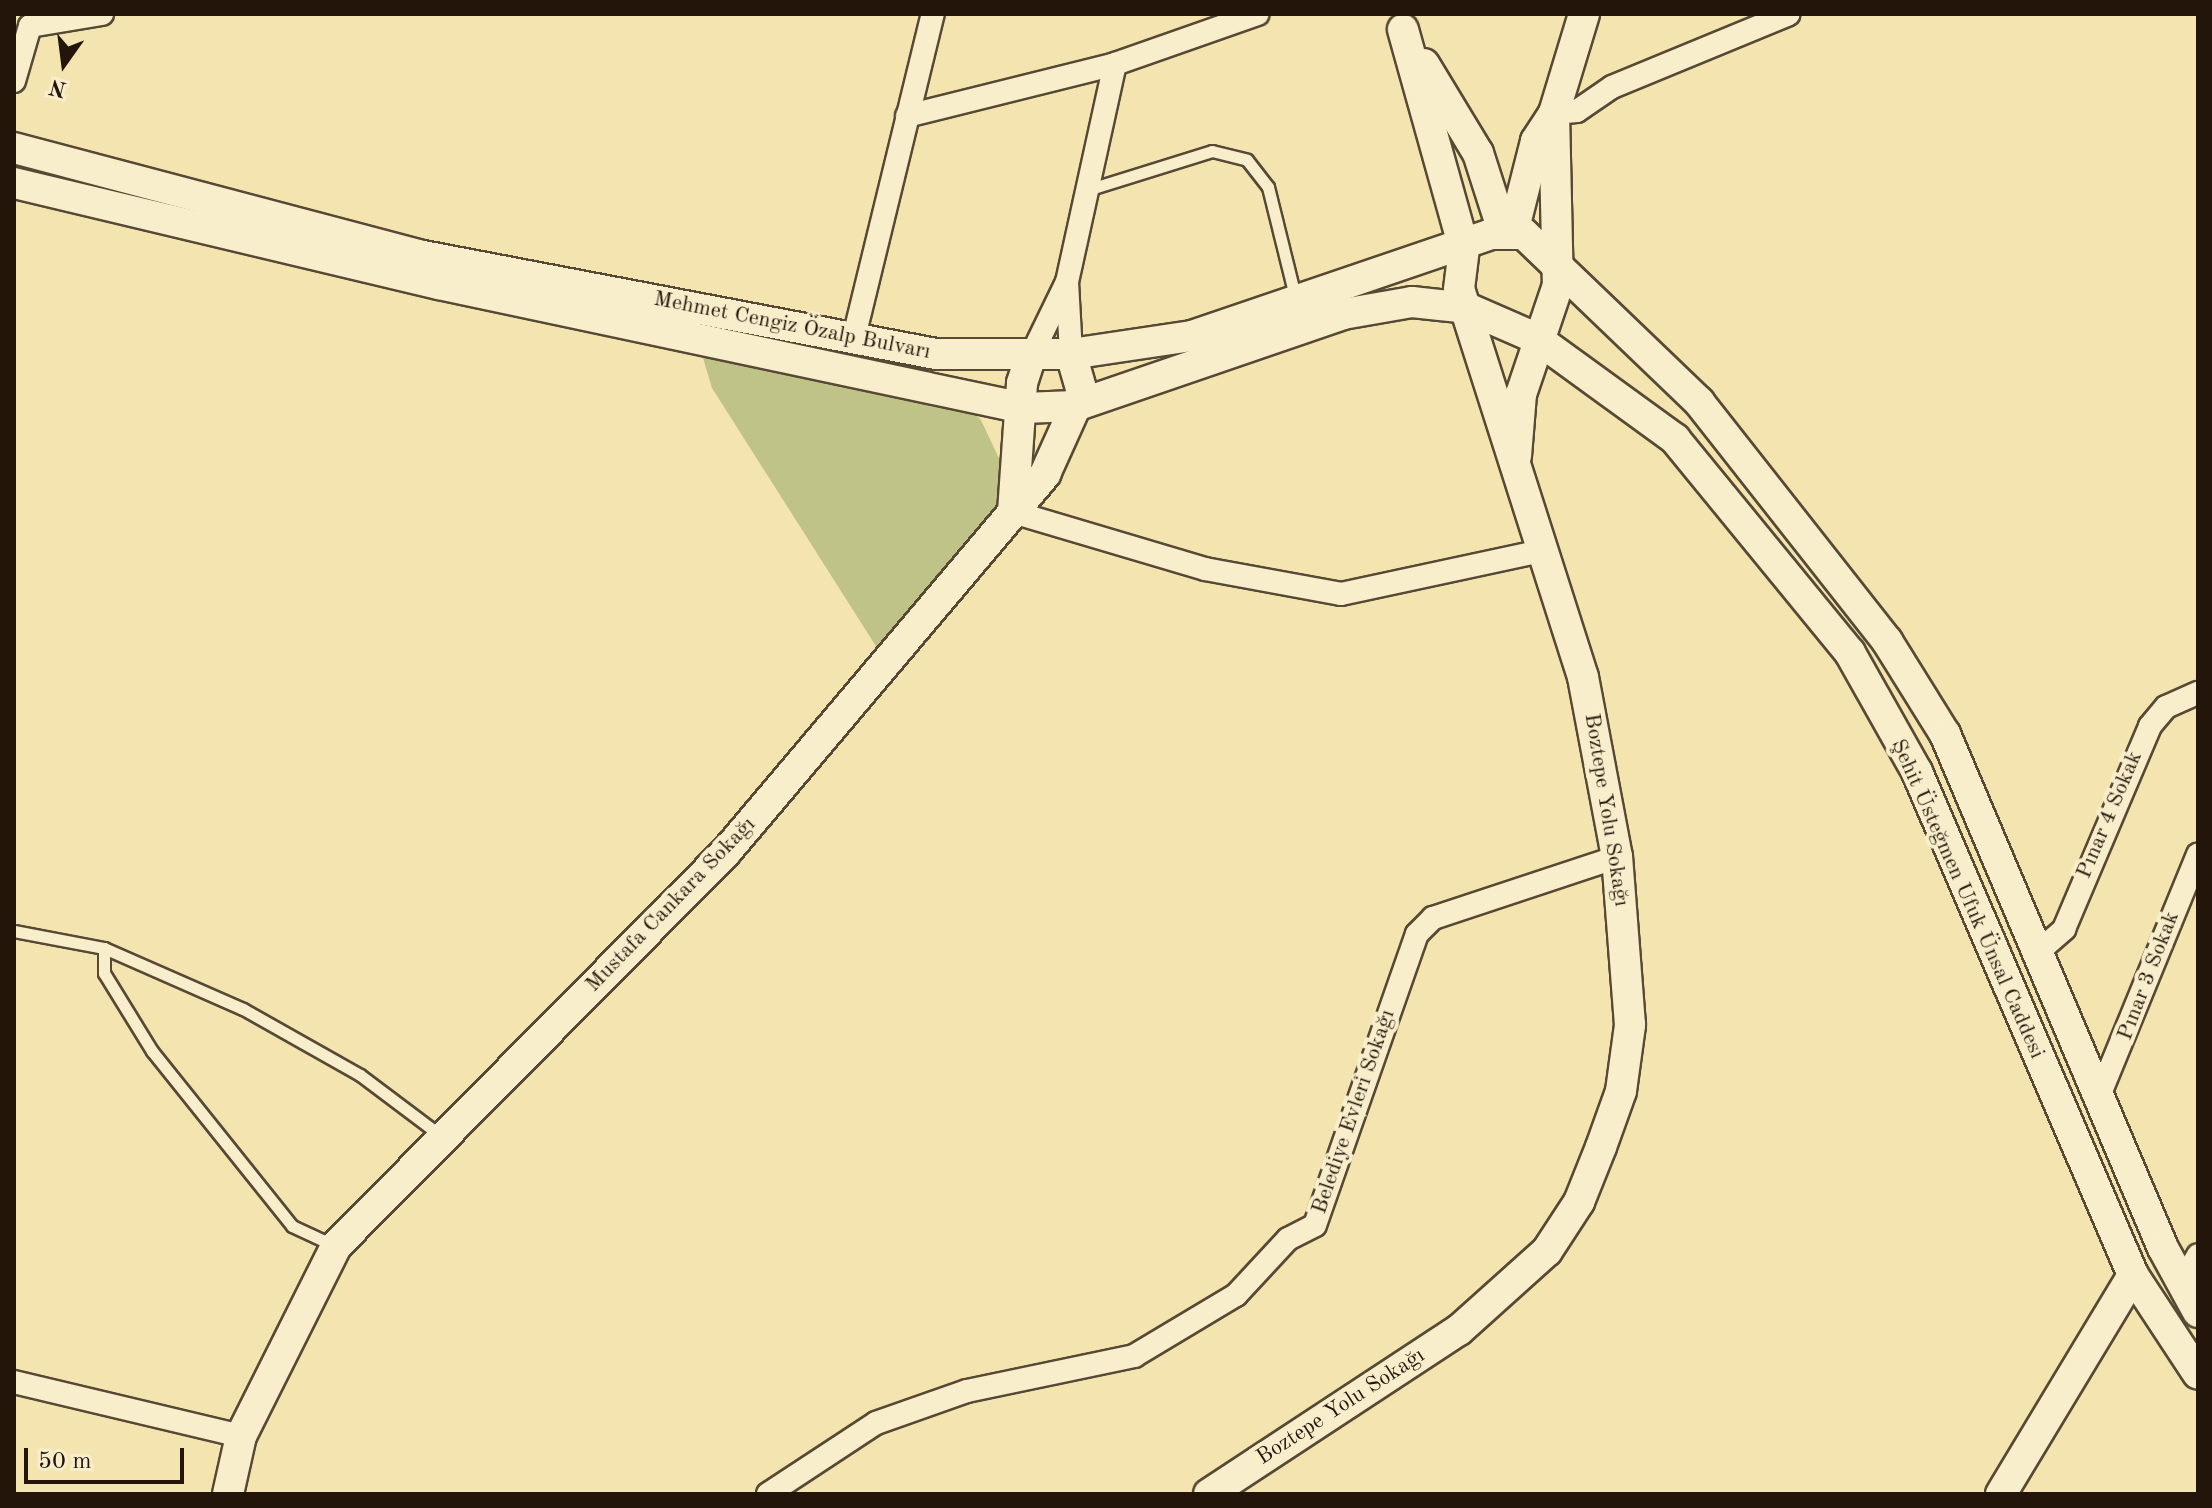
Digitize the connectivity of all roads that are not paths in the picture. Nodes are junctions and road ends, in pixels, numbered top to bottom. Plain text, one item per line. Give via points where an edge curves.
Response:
1 (102, 14) edge
2 (933, 14) edge
3 (1258, 14) edge
4 (1584, 14) edge
5 (1789, 14) edge
6 (27, 20) edge
7 (1398, 22) edge
8 (1115, 64) junction
9 (14, 81) edge
10 (1554, 113) junction
11 (907, 116) junction
12 (14, 148) edge
13 (14, 183) edge
14 (1085, 191) junction
15 (1508, 231) junction
16 (1464, 248) junction
17 (1559, 262) junction
18 (1067, 282) junction
19 (1296, 301) junction
20 (1467, 308) junction
21 (854, 337) junction
22 (1536, 338) junction
23 (1071, 354) junction
24 (1031, 356) junction
25 (977, 400) junction
26 (1075, 406) junction
27 (1023, 408) junction
28 (1016, 466) junction
29 (1515, 474) junction
30 (1013, 512) junction
31 (1542, 551) junction
32 (2198, 693) edge
33 (2198, 855) edge
34 (1617, 857) junction
35 (2190, 895) edge
36 (14, 931) edge
37 (104, 948) junction
38 (2038, 952) junction
39 (2099, 1096) junction
40 (440, 1135) junction
41 (336, 1246) junction
42 (2136, 1280) junction
43 (2189, 1283) edge
44 (2161, 1322) junction
45 (2198, 1374) edge
46 (14, 1382) edge
47 (241, 1436) junction
48 (228, 1494) edge
49 (768, 1494) edge
50 (1209, 1494) edge
51 (2001, 1494) edge

1 - 6 street
2 - 11 street
3 - 8 street
4 - 10 main road
5 - 10 street via 1612,87 1577,111
6 - 9 street
7 - 15 main road via 1478,153
7 - 16 main road
8 - 11 street
8 - 14 street
10 - 15 main road via 1536,141
10 - 17 main road
11 - 21 street
12 - 21 main road, Mehmet Cengiz Özalp Bulvarı via 423,256
13 - 25 main road, Mehmet Cengiz Özalp Bulvarı
14 - 18 street
14 - 19 lane via 1212,151 1247,160 1268,187
15 - 16 main road, Mehmet Cengiz Özalp Bulvarı
15 - 17 main road
16 - 19 main road, Mehmet Cengiz Özalp Bulvarı
16 - 20 main road via 1457,279
17 - 22 main road via 1556,297
17 - 38 main road, Şehit Üsteğmen Ufuk Ünsal Caddesi via 1699,402 1887,641 1945,734
18 - 23 street
18 - 24 street
19 - 23 main road, Mehmet Cengiz Özalp Bulvarı via 1192,336
20 - 22 main road, Mehmet Cengiz Özalp Bulvarı
20 - 26 main road, Mehmet Cengiz Özalp Bulvarı via 1412,302 1343,314
20 - 29 main road, Boztepe Yolu Sokağı
21 - 24 main road, Mehmet Cengiz Özalp Bulvarı via 936,354
22 - 29 main road via 1521,394
22 - 42 main road, Şehit Üsteğmen Ufuk Ünsal Caddesi via 1675,439 1850,653 1917,772
23 - 24 main road, Mehmet Cengiz Özalp Bulvarı
23 - 26 main road, Mustafa Cankara Sokağı via 1083,377
24 - 27 main road
25 - 27 main road, Mehmet Cengiz Özalp Bulvarı
25 - 28 main road
26 - 27 main road, Mehmet Cengiz Özalp Bulvarı
26 - 30 main road, Mustafa Cankara Sokağı via 1060,450
27 - 28 main road
28 - 30 main road
29 - 31 main road, Boztepe Yolu Sokağı
30 - 31 street via 1205,569 1341,594
30 - 40 main road, Mustafa Cankara Sokağı via 726,852
31 - 34 main road, Boztepe Yolu Sokağı via 1583,677
32 - 38 street, Pınar 4 Sokak via 2166,707 2150,726 2064,929
33 - 35 street, Pınar 3 Sokak
34 - 49 street, Belediye Evleri Sokağı via 1433,918 1417,934 1315,1225 1288,1239 1236,1295 1134,1356 967,1391 876,1423
34 - 50 main road, Boztepe Yolu Sokağı via 1630,1025 1621,1091 1579,1202 1547,1251 1505,1293
35 - 39 street, Pınar 3 Sokak
36 - 37 lane
37 - 40 lane via 243,1009 360,1075
37 - 41 lane via 104,973 152,1051 292,1226
38 - 39 main road, Şehit Üsteğmen Ufuk Ünsal Caddesi
39 - 43 main road, Şehit Üsteğmen Ufuk Ünsal Caddesi
40 - 41 main road, Mustafa Cankara Sokağı
41 - 47 main road, Mustafa Cankara Sokağı
42 - 43 main road
42 - 44 main road, Şehit Üsteğmen Ufuk Ünsal Caddesi
42 - 51 main road
43 - 44 main road
44 - 45 main road, Şehit Üsteğmen Ufuk Ünsal Caddesi
46 - 47 street
47 - 48 main road, Mustafa Cankara Sokağı

